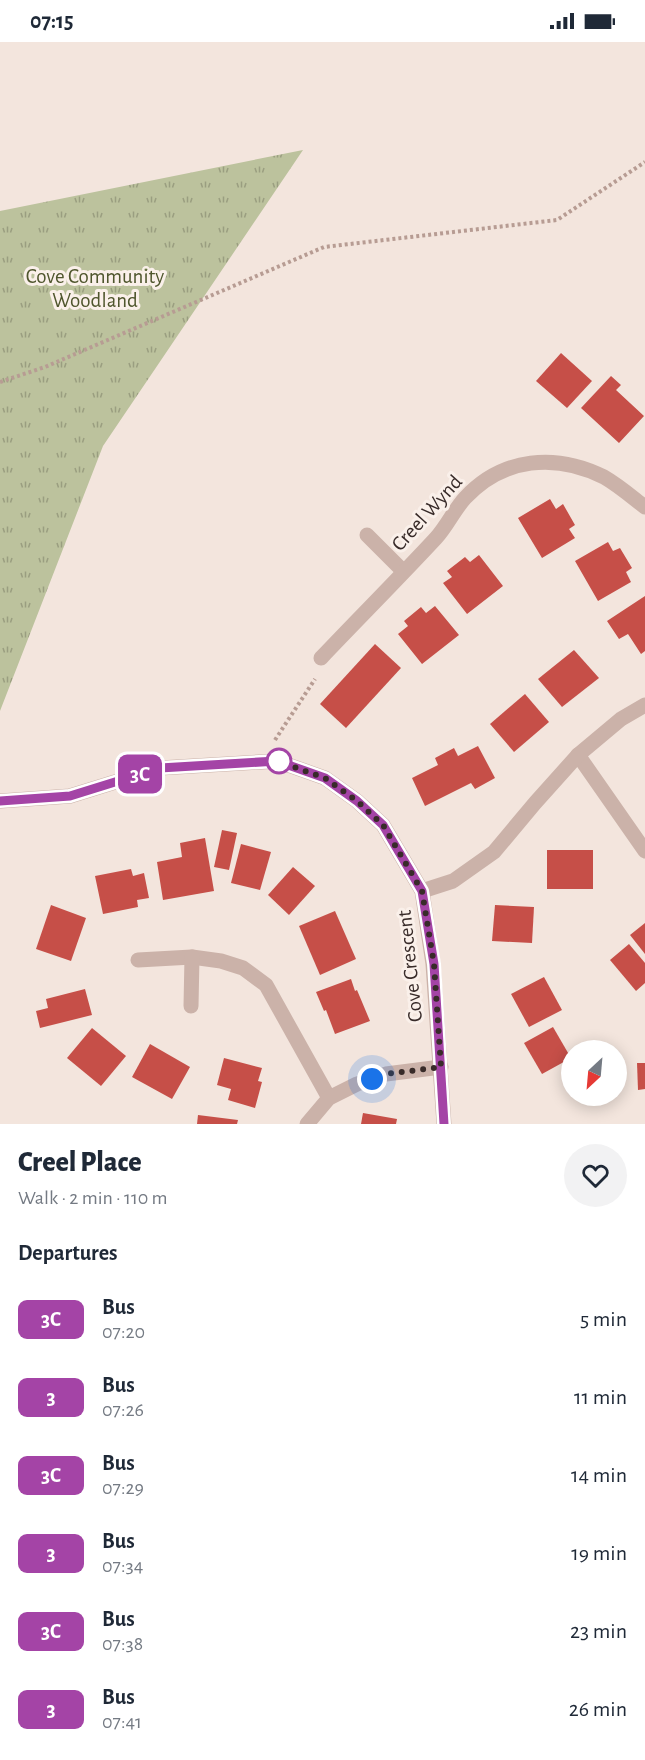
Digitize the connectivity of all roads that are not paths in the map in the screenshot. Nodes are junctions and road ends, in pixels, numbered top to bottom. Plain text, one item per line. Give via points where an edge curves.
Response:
1 (645, 507) edge
2 (367, 535) dead end
3 (403, 571) junction
4 (321, 658) road end
5 (645, 705) edge
6 (579, 755) junction
7 (0, 801) edge
8 (645, 851) edge
9 (422, 891) junction
10 (192, 957) junction
11 (138, 960) dead end
12 (191, 1006) dead end
13 (441, 1067) junction
14 (329, 1098) junction
15 (307, 1124) edge
16 (444, 1124) edge

1 - 3 street, Creel Wynd via 605,478 573,465 540,461 514,466 488,477 465,498 438,536
2 - 3 street, Creel Wynd
3 - 4 street, Creel Wynd
5 - 6 street via 621,718
6 - 8 street
6 - 9 street via 494,852 453,881
7 - 9 street, Cove Crescent via 70,796 160,768 277,761 325,778 357,801 383,825
9 - 13 street, Cove Crescent via 434,964
10 - 11 street
10 - 12 street
10 - 14 street via 243,968 266,985
13 - 14 street via 386,1074
13 - 16 street, Cove Crescent
14 - 15 street

